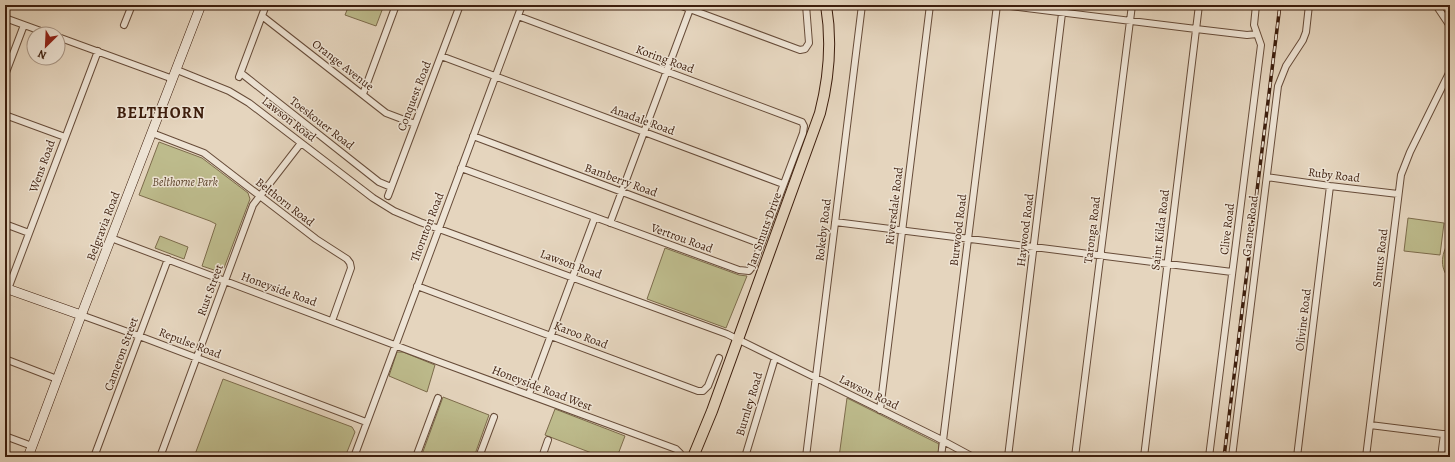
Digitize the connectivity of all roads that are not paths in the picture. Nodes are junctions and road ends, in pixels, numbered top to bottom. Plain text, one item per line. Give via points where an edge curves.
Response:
1 (132, 5) edge
2 (201, 5) edge
3 (266, 5) edge
4 (396, 5) edge
5 (460, 5) edge
6 (522, 5) edge
7 (679, 5) edge
8 (806, 5) edge
9 (826, 5) edge
10 (862, 5) edge
11 (930, 5) edge
12 (997, 5) edge
13 (1002, 5) edge
14 (1063, 5) edge
15 (1132, 5) edge
16 (1199, 5) edge
17 (1256, 5) edge
18 (1309, 5) edge
19 (1436, 5) edge
20 (690, 9) junction
21 (1062, 12) junction
22 (262, 16) junction
23 (518, 16) junction
24 (5, 18) edge
25 (1130, 21) junction
26 (24, 25) joint
27 (124, 25) dead end
28 (1450, 26) edge
29 (1196, 29) junction
30 (1257, 34) junction
31 (66, 40) edge
32 (98, 52) junction
33 (441, 56) junction
34 (177, 70) junction
35 (667, 71) junction
36 (1450, 71) edge
37 (5, 75) edge
38 (495, 76) junction
39 (173, 79) junction
40 (363, 94) junction
41 (5, 116) edge
42 (415, 124) junction
43 (803, 125) joint
44 (644, 132) junction
45 (152, 133) junction
46 (473, 136) junction
47 (65, 138) junction
48 (301, 143) junction
49 (461, 168) junction
50 (1267, 177) junction
51 (783, 184) junction
52 (1330, 186) junction
53 (391, 187) junction
54 (622, 192) junction
55 (1398, 194) junction
56 (259, 196) junction
57 (388, 196) dead end
58 (595, 217) junction
59 (835, 222) junction
60 (610, 223) junction
61 (5, 224) edge
62 (438, 227) junction
63 (902, 231) junction
64 (29, 233) junction
65 (111, 238) junction
66 (968, 239) junction
67 (761, 244) junction
68 (1034, 247) junction
69 (1100, 256) junction
70 (168, 259) junction
71 (1168, 264) junction
72 (1232, 272) junction
73 (573, 277) junction
74 (225, 280) junction
75 (417, 286) junction
76 (7, 288) edge
77 (81, 315) junction
78 (332, 321) junction
79 (140, 336) junction
80 (551, 336) junction
81 (738, 340) junction
82 (394, 345) junction
83 (196, 358) junction
84 (719, 358) dead end
85 (775, 358) junction
86 (5, 359) edge
87 (816, 378) junction
88 (57, 379) junction
89 (529, 394) junction
90 (438, 398) dead end
91 (880, 410) junction
92 (494, 417) dead end
93 (366, 422) junction
94 (1370, 425) junction
95 (1447, 434) edge
96 (5, 436) edge
97 (548, 440) dead end
98 (944, 441) junction
99 (32, 446) junction
100 (681, 455) edge
101 (28, 457) edge
102 (94, 457) edge
103 (160, 457) edge
104 (354, 457) edge
105 (416, 457) edge
106 (479, 457) edge
107 (542, 457) edge
108 (693, 457) edge
109 (744, 457) edge
110 (806, 457) edge
111 (942, 457) edge
112 (973, 457) edge
113 (1008, 457) edge
114 (1075, 457) edge
115 (1144, 457) edge
116 (1209, 457) edge
117 (1232, 457) edge
118 (1297, 457) edge
119 (1366, 457) edge
120 (1441, 457) edge

1 - 27 street
2 - 34 street, Belgravia Road
3 - 22 street, Toeskouer Road
4 - 40 street
5 - 33 street, Conquest Road
6 - 23 street, Thornton Road
7 - 20 street
8 - 20 street via 810,43 803,50
9 - 81 main road, Jan Smuts Drive via 829,58 822,106
10 - 59 street, Rokeby Road
11 - 63 street, Riversdale Road
12 - 66 street, Burwood Road
13 - 21 street
14 - 21 street, Haywood Road
15 - 25 street, Taronga Road
16 - 29 street, Saint Kilda Road
17 - 30 street, Clive Road via 1254,25
18 - 50 street, Garnet Road via 1304,36 1286,66 1278,86
19 - 28 street
20 - 35 street
21 - 25 street
21 - 68 street, Haywood Road
22 - 40 street, Orange Avenue
22 - 53 street, Toeskouer Road via 240,75 379,182
23 - 35 street, Koring Road
23 - 38 street, Thornton Road
24 - 26 street
25 - 29 street
25 - 69 street, Taronga Road
26 - 37 street
29 - 30 street
29 - 71 street, Saint Kilda Road
30 - 72 street, Clive Road via 1261,45
31 - 32 street
32 - 39 street
32 - 47 street, Wens Road
33 - 38 street, Anadale Road
33 - 42 street, Conquest Road
34 - 39 street, Belgravia Road
34 - 48 street, Lawson Road via 241,97
35 - 43 street, Koring Road via 799,120
35 - 44 street
36 - 55 street, Smuts Road via 1404,166
38 - 44 street, Anadale Road
38 - 46 street, Thornton Road
39 - 45 street, Belgravia Road
40 - 42 street, Orange Avenue via 386,113
41 - 47 street
42 - 53 street, Conquest Road
43 - 51 street, Vertrou Road
44 - 51 street, Anadale Road
44 - 54 street
45 - 56 street, Belthorn Road via 204,153
45 - 65 street, Belgravia Road
46 - 49 street, Thornton Road
46 - 54 street, Bamberry Road
47 - 64 street, Wens Road
48 - 56 street, Rust Street
48 - 62 street, Lawson Road via 383,205 420,222
49 - 58 street, Vertrou Road
49 - 62 street, Thornton Road
50 - 52 street, Ruby Road
50 - 117 street, Garnet Road
51 - 67 street, Vertrou Road
52 - 55 street, Ruby Road
52 - 118 street, Olivine Road
53 - 57 street, Conquest Road
54 - 60 street
54 - 67 street, Bamberry Road
55 - 94 street, Smuts Road
56 - 74 street, Rust Street via 253,205
56 - 78 street, Belthorn Road via 350,263 351,268
58 - 60 street, Vertrou Road
58 - 73 street
59 - 63 street
59 - 87 street, Rokeby Road
60 - 67 street, Vertrou Road via 743,272 752,269
61 - 64 street
62 - 73 street, Lawson Road
62 - 75 street, Thornton Road
63 - 66 street
63 - 91 street, Riversdale Road
64 - 76 street, Wens Road
65 - 70 street, Honeyside Road
65 - 77 street, Belgravia Road
66 - 68 street
66 - 98 street, Burwood Road
68 - 69 street
68 - 113 street, Haywood Road
69 - 71 street
69 - 114 street, Taronga Road
70 - 74 street, Honeyside Road
70 - 79 street, Cameron Street
71 - 72 street
71 - 115 street, Saint Kilda Road
72 - 116 street, Clive Road
73 - 80 street
73 - 81 street, Lawson Road
74 - 78 street, Honeyside Road
74 - 83 street, Rust Street
75 - 80 street, Karoo Road
75 - 82 street, Thornton Road
76 - 77 street, Repulse Road
77 - 79 street, Repulse Road
77 - 88 street, Belgravia Road
78 - 82 street, Honeyside Road
79 - 83 street, Repulse Road
79 - 102 street, Cameron Street
80 - 84 street, Karoo Road via 698,391 703,391 708,386
80 - 89 street
81 - 85 street, Lawson Road
81 - 108 main road, Jan Smuts Drive
82 - 89 street, Honeyside Road West
82 - 93 street, Thornton Road
83 - 93 street, Repulse Road
83 - 103 street, Rust Street
85 - 87 street, Lawson Road
85 - 109 street, Burnley Road
86 - 88 street
87 - 91 street, Lawson Road
87 - 110 street, Rokeby Road
88 - 99 street, Belgravia Road
89 - 100 street, Honeyside Road West via 676,449
90 - 105 street
91 - 98 street, Lawson Road
92 - 106 street
93 - 104 street, Thornton Road
94 - 95 street
94 - 119 street, Smuts Road
95 - 120 street
96 - 99 street
97 - 107 street
98 - 111 street, Burwood Road
98 - 112 street, Lawson Road
99 - 101 street, Belgravia Road

